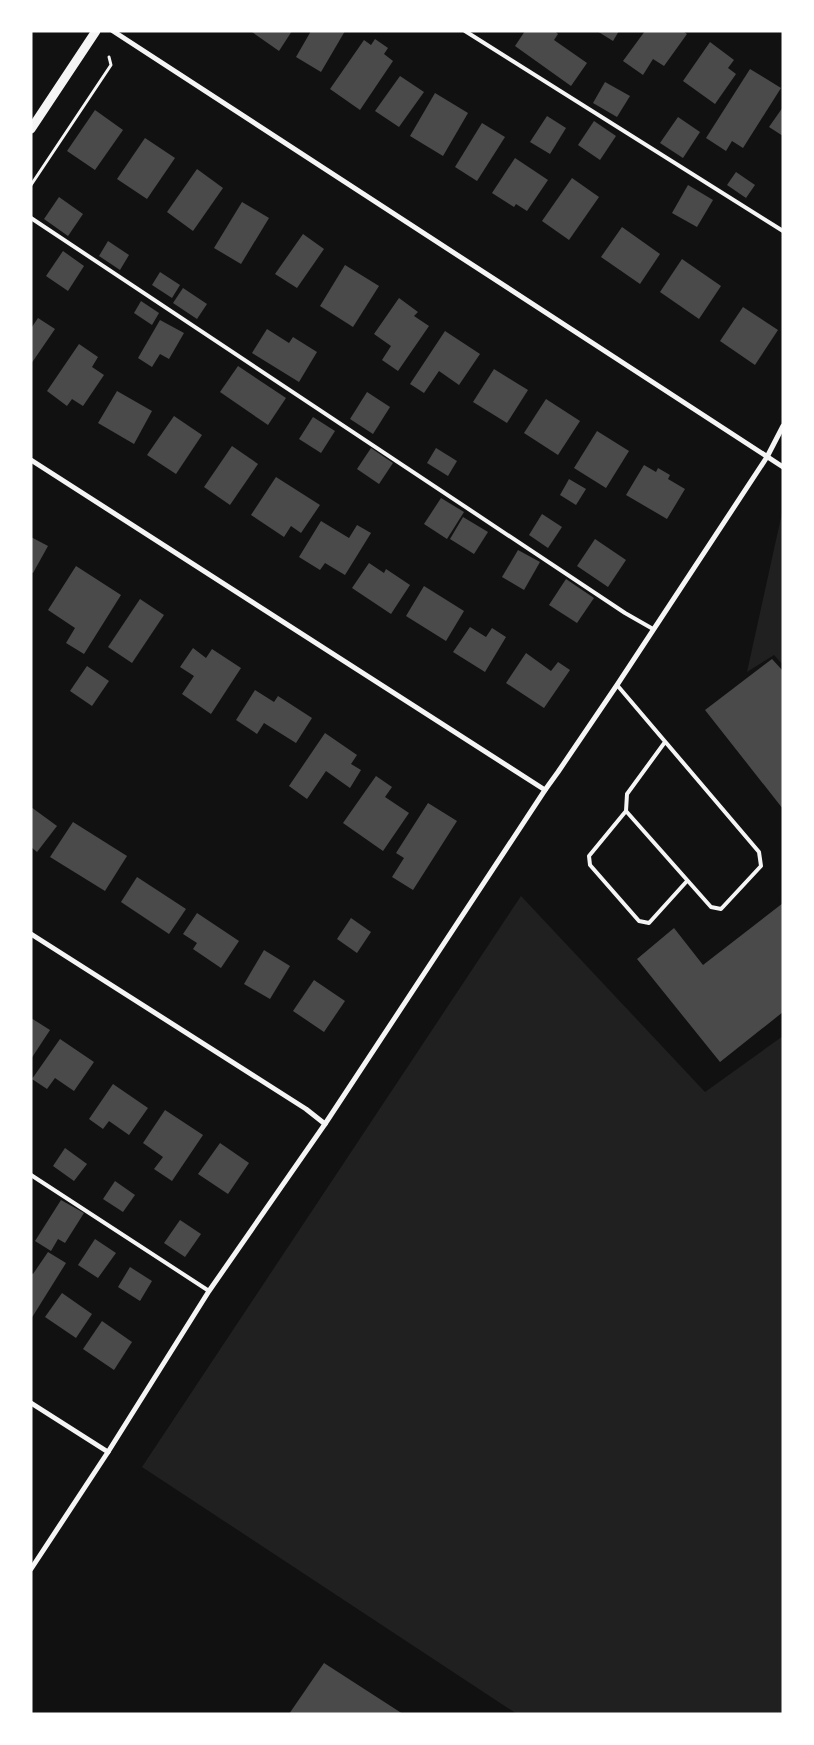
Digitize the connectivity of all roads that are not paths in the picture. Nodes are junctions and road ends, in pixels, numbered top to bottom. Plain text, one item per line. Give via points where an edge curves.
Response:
1 (96, 31) edge
2 (113, 31) edge
3 (465, 31) edge
4 (31, 129) edge
5 (31, 218) edge
6 (783, 231) edge
7 (783, 426) edge
8 (767, 456) junction
9 (31, 460) edge
10 (783, 467) edge
11 (653, 629) junction
12 (617, 685) junction
13 (665, 742) junction
14 (545, 790) junction
15 (626, 811) junction
16 (687, 881) junction
17 (31, 934) edge
18 (325, 1124) junction
19 (31, 1175) edge
20 (209, 1291) junction
21 (31, 1403) edge
22 (108, 1452) junction
23 (31, 1569) edge

1 - 4 street
2 - 8 street
3 - 6 lane
5 - 11 lane
7 - 8 street
8 - 10 street
8 - 11 street
9 - 14 street
11 - 12 street
12 - 13 lane
12 - 14 street
13 - 15 lane via 627,794
13 - 16 lane via 759,852 761,866 721,909 711,908
14 - 18 street
15 - 16 lane
15 - 16 lane via 589,856 590,865 639,921 649,923
17 - 18 street
18 - 20 street
19 - 20 lane
20 - 22 street
21 - 22 street
22 - 23 street

